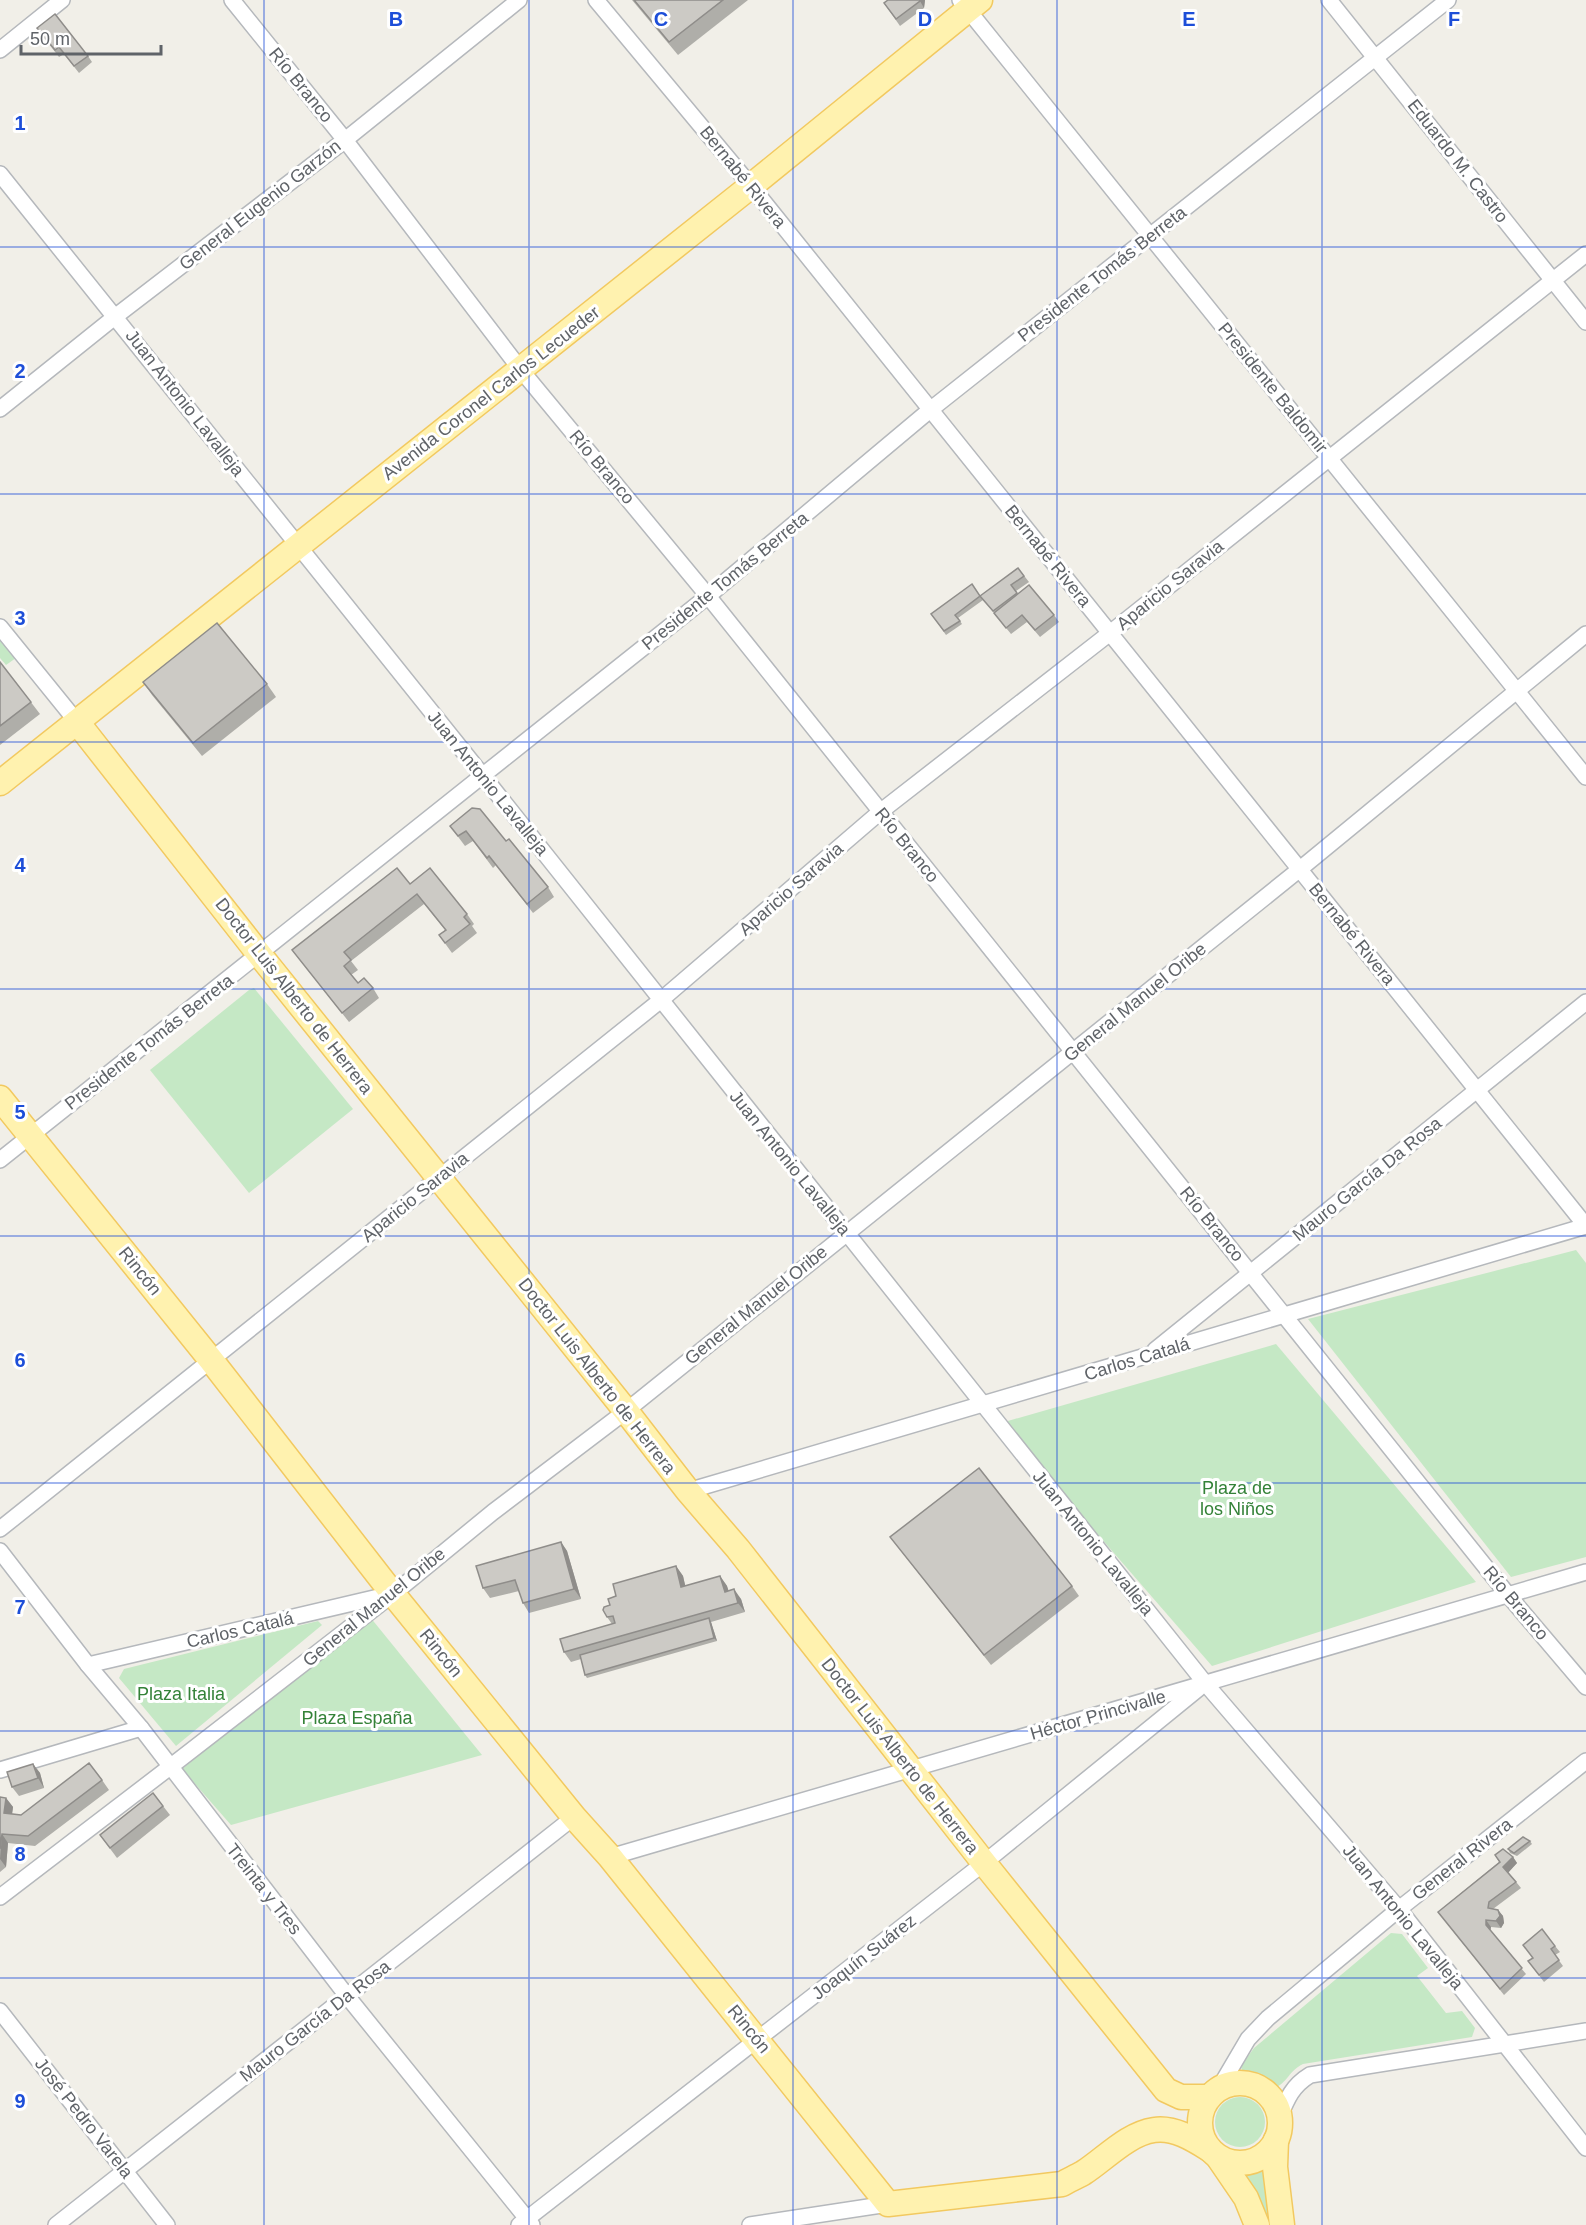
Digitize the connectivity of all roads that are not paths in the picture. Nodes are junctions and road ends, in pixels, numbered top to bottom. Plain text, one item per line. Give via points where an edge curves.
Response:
1 (62, 0) edge
2 (232, 0) edge
3 (519, 0) edge
4 (596, 0) edge
5 (1329, 0) edge
6 (1448, 0) edge
7 (969, 3) edge
8 (0, 50) edge
9 (1376, 57) junction
10 (345, 140) junction
11 (0, 174) edge
12 (751, 186) junction
13 (1151, 236) junction
14 (1586, 254) edge
15 (1553, 280) junction
16 (116, 316) junction
17 (1586, 322) edge
18 (521, 370) junction
19 (0, 409) edge
20 (930, 410) junction
21 (1329, 457) junction
22 (298, 545) junction
23 (708, 596) junction
24 (0, 627) edge
25 (1110, 633) junction
26 (1586, 634) edge
27 (1518, 691) junction
28 (77, 722) junction
29 (483, 776) junction
30 (1586, 777) edge
31 (0, 783) edge
32 (880, 812) junction
33 (1300, 869) junction
34 (259, 954) junction
35 (661, 1000) junction
36 (1586, 1002) edge
37 (1074, 1051) junction
38 (1477, 1090) junction
39 (0, 1098) edge
40 (31, 1134) junction
41 (0, 1160) edge
42 (439, 1178) junction
43 (1586, 1226) edge
44 (845, 1232) junction
45 (1251, 1272) junction
46 (1284, 1315) junction
47 (1148, 1355) junction
48 (211, 1360) junction
49 (983, 1405) junction
50 (626, 1411) junction
51 (688, 1491) junction
52 (0, 1529) edge
53 (0, 1551) edge
54 (1586, 1572) edge
55 (393, 1594) junction
56 (1508, 1595) junction
57 (88, 1665) junction
58 (1205, 1683) junction
59 (1586, 1687) edge
60 (141, 1728) junction
61 (1586, 1761) edge
62 (170, 1767) junction
63 (911, 1769) junction
64 (0, 1770) edge
65 (574, 1817) junction
66 (610, 1857) junction
67 (984, 1863) junction
68 (0, 1897) edge
69 (1399, 1909) junction
70 (347, 1996) junction
71 (0, 2011) edge
72 (1586, 2031) edge
73 (757, 2040) junction
74 (1505, 2043) junction
75 (1214, 2093) junction
76 (1278, 2129) junction
77 (1586, 2148) edge
78 (1214, 2153) junction
79 (125, 2171) junction
80 (888, 2204) junction
81 (526, 2223) edge
82 (56, 2225) edge
83 (167, 2225) edge
84 (750, 2225) edge
85 (1257, 2225) edge
86 (1282, 2225) edge

1 - 8 street
2 - 10 street, Río Branco
3 - 10 street, General Eugenio Garzón
4 - 12 street, Bernabé Rivera
5 - 9 street, Eduardo M. Castro
6 - 9 street, Presidente Tomás Berreta
7 - 12 main road, Avenida Coronel Carlos Lecueder
7 - 13 street, Presidente Baldomir
9 - 13 street, Presidente Tomás Berreta
9 - 15 street, Eduardo M. Castro
10 - 16 street, General Eugenio Garzón
10 - 18 street, Río Branco
11 - 16 street, Juan Antonio Lavalleja
12 - 18 main road, Avenida Coronel Carlos Lecueder
12 - 20 street, Bernabé Rivera
13 - 20 street, Presidente Tomás Berreta
13 - 21 street, Presidente Baldomir
14 - 15 street, Aparicio Saravia
15 - 17 street, Eduardo M. Castro
15 - 21 street, Aparicio Saravia
16 - 19 street, General Eugenio Garzón
16 - 22 street, Juan Antonio Lavalleja
18 - 22 main road, Avenida Coronel Carlos Lecueder
18 - 23 street, Río Branco
20 - 23 street, Presidente Tomás Berreta
20 - 25 street, Bernabé Rivera
21 - 25 street, Aparicio Saravia
21 - 27 street, Presidente Baldomir
22 - 28 main road, Avenida Coronel Carlos Lecueder
22 - 29 street, Juan Antonio Lavalleja
23 - 29 street, Presidente Tomás Berreta
23 - 32 street, Río Branco
24 - 28 street, Doctor Luis Alberto de Herrera
25 - 32 street, Aparicio Saravia
25 - 33 street, Bernabé Rivera
26 - 27 street, General Manuel Oribe
27 - 30 street, Presidente Baldomir
27 - 33 street, General Manuel Oribe
28 - 31 main road, Avenida Coronel Carlos Lecueder
28 - 34 main road, Doctor Luis Alberto de Herrera
29 - 34 street, Presidente Tomás Berreta
29 - 35 street, Juan Antonio Lavalleja
32 - 35 street, Aparicio Saravia
32 - 37 street, Río Branco
33 - 37 street, General Manuel Oribe
33 - 38 street, Bernabé Rivera
34 - 40 street, Presidente Tomás Berreta
34 - 42 main road, Doctor Luis Alberto de Herrera
35 - 42 street, Aparicio Saravia
35 - 44 street, Juan Antonio Lavalleja
36 - 38 street, Mauro García Da Rosa
37 - 44 street, General Manuel Oribe
37 - 45 street, Río Branco
38 - 43 street, Bernabé Rivera
38 - 45 street, Mauro García Da Rosa
39 - 40 main road, Rincón
40 - 41 street, Presidente Tomás Berreta
40 - 48 main road, Rincón
42 - 48 street, Aparicio Saravia
42 - 50 main road, Doctor Luis Alberto de Herrera
43 - 46 street, Carlos Catalá
44 - 49 street, Juan Antonio Lavalleja
44 - 50 street, General Manuel Oribe
45 - 46 street, Río Branco
45 - 47 street, Mauro García Da Rosa
46 - 47 street, Carlos Catalá
46 - 56 street, Río Branco
47 - 49 street, Carlos Catalá
48 - 52 street, Aparicio Saravia
48 - 55 main road, Rincón
49 - 51 street, Carlos Catalá
49 - 58 street, Juan Antonio Lavalleja
50 - 51 main road, Doctor Luis Alberto de Herrera
50 - 55 street, General Manuel Oribe via 492,1512
51 - 63 main road, Doctor Luis Alberto de Herrera
53 - 57 street, Treinta y Tres
54 - 56 street, Héctor Princivalle
55 - 57 street, Carlos Catalá
55 - 62 street, General Manuel Oribe
55 - 65 main road, Rincón
56 - 58 street, Héctor Princivalle
56 - 59 street, Río Branco
57 - 60 street, Treinta y Tres
58 - 63 street, Héctor Princivalle
58 - 67 street, Joaquín Suárez
58 - 69 street, Juan Antonio Lavalleja
60 - 62 street, Treinta y Tres
60 - 64 street
61 - 69 street, General Rivera
62 - 68 street, General Manuel Oribe
62 - 70 street, Treinta y Tres
63 - 66 street, Héctor Princivalle
63 - 67 main road, Doctor Luis Alberto de Herrera
65 - 66 main road, Rincón
65 - 70 street, Mauro García Da Rosa
66 - 73 main road, Rincón
67 - 73 street, Joaquín Suárez
67 - 75 main road, Doctor Luis Alberto de Herrera via 1166,2090 1181,2097
69 - 74 street, Juan Antonio Lavalleja
69 - 75 street, General Rivera via 1268,2018 1248,2039
70 - 79 street, Mauro García Da Rosa
70 - 81 street, Treinta y Tres
71 - 79 street, José Pedro Varela
72 - 74 street
73 - 80 main road, Rincón
73 - 81 street, Joaquín Suárez
74 - 76 street via 1310,2075 1300,2080 1288,2095
74 - 77 street, Juan Antonio Lavalleja
75 - 76 main road via 1237,2084 1257,2087 1272,2099
75 - 78 main road via 1200,2118 1203,2140
76 - 78 main road via 1270,2150 1251,2161 1240,2163
76 - 86 main road via 1275,2167
78 - 80 main road via 1189,2137 1155,2130 1133,2139 1062,2184
78 - 85 main road via 1236,2181
79 - 82 street, Mauro García Da Rosa
79 - 83 street, José Pedro Varela
80 - 84 street

